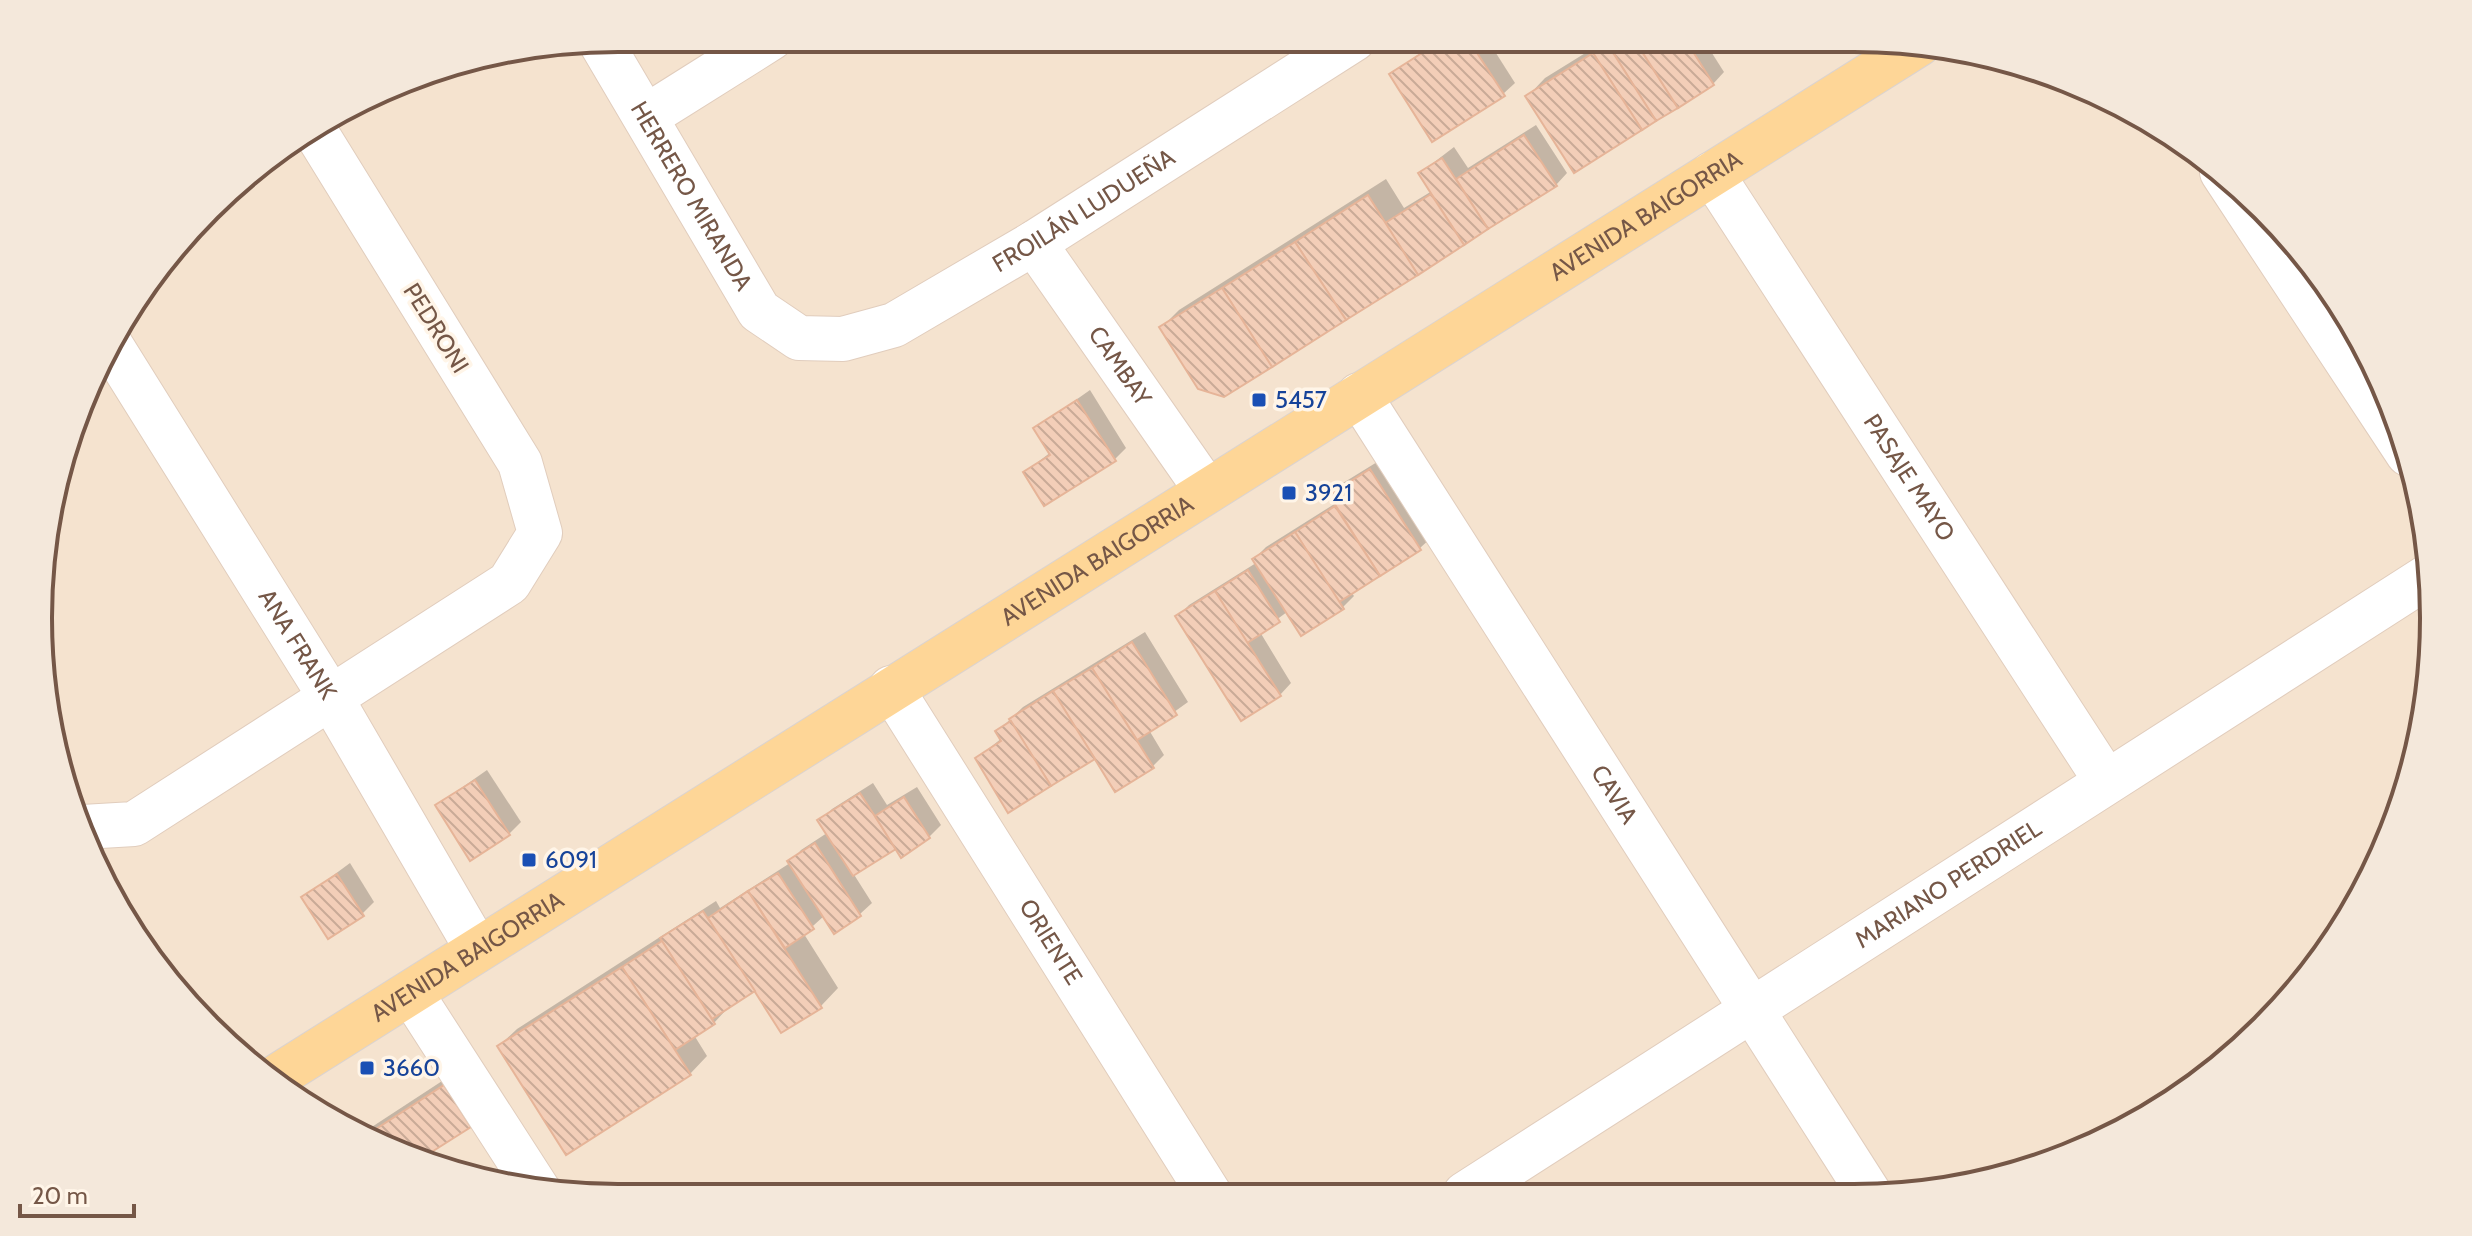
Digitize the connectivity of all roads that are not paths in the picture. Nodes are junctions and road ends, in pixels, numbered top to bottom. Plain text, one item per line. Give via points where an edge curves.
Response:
1 (607, 52) edge
2 (749, 52) edge
3 (1334, 52) edge
4 (1903, 54) edge
5 (647, 116) junction
6 (319, 138) edge
7 (1712, 174) junction
8 (2249, 214) edge
9 (1034, 243) junction
10 (799, 338) joint
11 (117, 355) edge
12 (1359, 395) junction
13 (2382, 415) edge
14 (1207, 491) junction
15 (2419, 582) edge
16 (891, 688) junction
17 (331, 698) junction
18 (2106, 781) junction
19 (92, 826) edge
20 (477, 949) junction
21 (411, 993) junction
22 (1751, 1010) junction
23 (282, 1073) edge
24 (529, 1177) edge
25 (1203, 1184) edge
26 (1481, 1184) edge
27 (1863, 1184) edge

1 - 5 street, HERRERO MIRANDA
2 - 5 street
3 - 9 street, FROILÁN LUDUEÑA
4 - 7 main road, AVENIDA BAIGORRIA
5 - 10 street, HERRERO MIRANDA via 759,311
6 - 17 street, PEDRONI via 520,463 540,533 509,583
7 - 12 main road, AVENIDA BAIGORRIA
7 - 18 street, PASAJE MAYO
8 - 13 street
9 - 10 street, FROILÁN LUDUEÑA via 894,325 843,339
9 - 14 street, CAMBAY
11 - 17 street, ANA FRANK
12 - 14 main road, AVENIDA BAIGORRIA
12 - 22 street, CAVIA
14 - 16 main road, AVENIDA BAIGORRIA
15 - 18 street, MARIANO PERDRIEL
16 - 20 main road, AVENIDA BAIGORRIA
16 - 25 street, ORIENTE
17 - 19 street via 134,824
17 - 20 street, ANA FRANK
18 - 22 street, MARIANO PERDRIEL
20 - 21 main road, AVENIDA BAIGORRIA
21 - 23 main road, AVENIDA BAIGORRIA
21 - 24 street
22 - 26 street, MARIANO PERDRIEL
22 - 27 street, CAVIA

